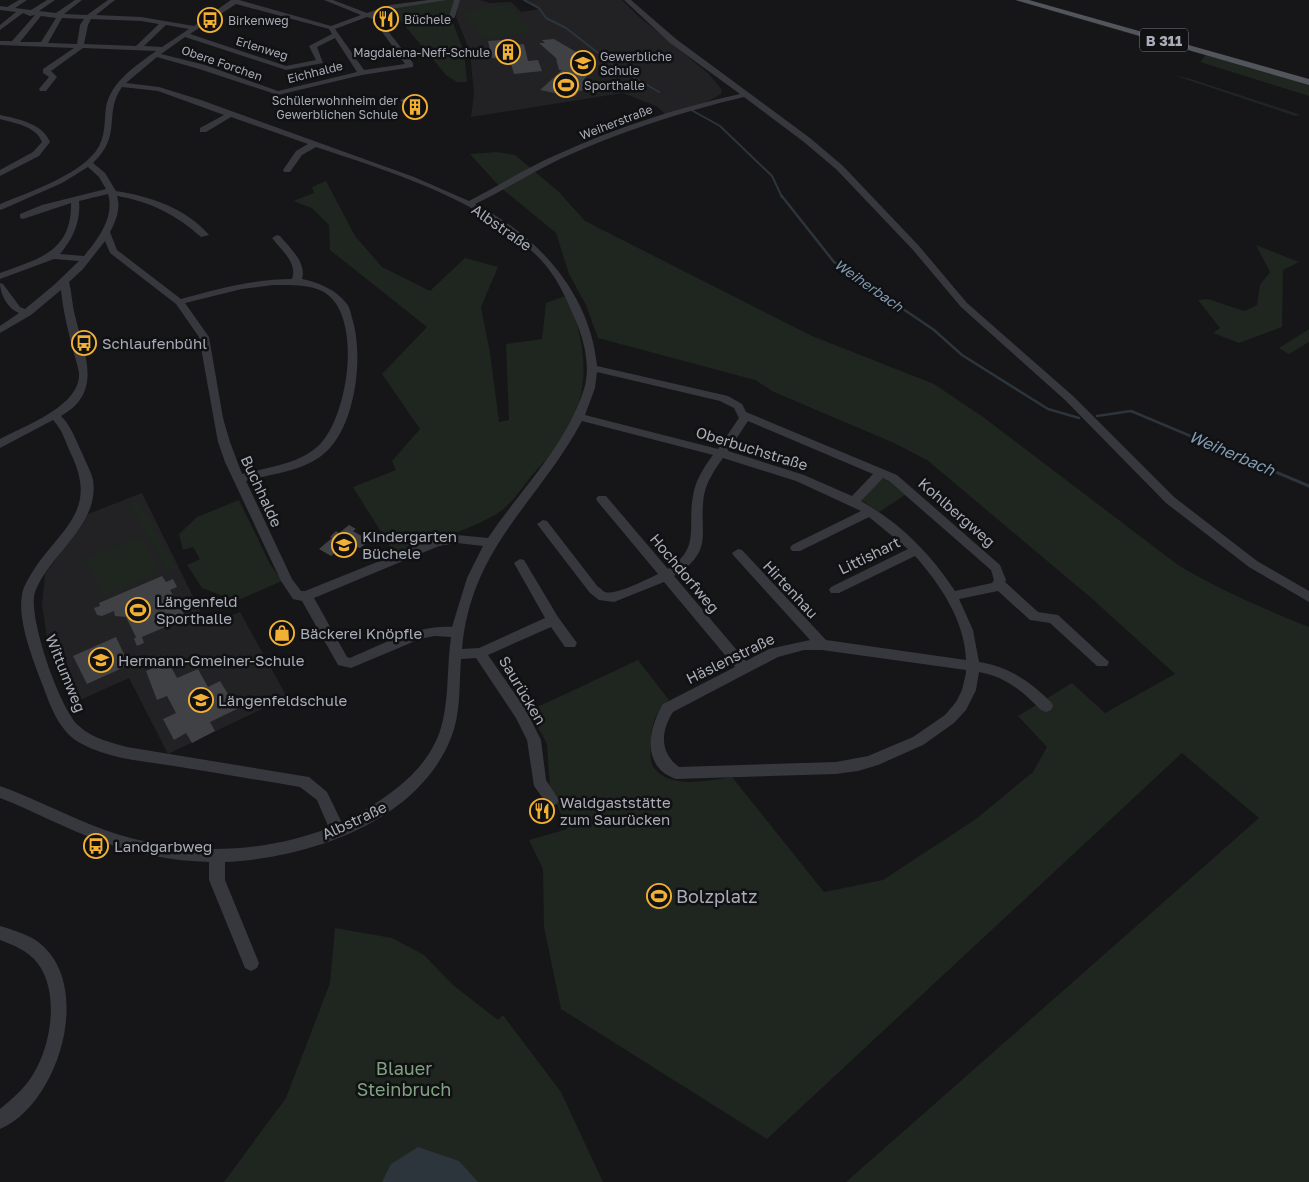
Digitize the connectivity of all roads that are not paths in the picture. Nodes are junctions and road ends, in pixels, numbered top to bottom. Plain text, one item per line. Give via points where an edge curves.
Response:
1 (24, 0) edge
2 (52, 0) edge
3 (79, 0) edge
4 (112, 0) edge
5 (327, 0) edge
6 (444, 0) edge
7 (457, 0) edge
8 (627, 0) edge
9 (1019, 0) edge
10 (235, 1) edge
11 (406, 2) edge
12 (2, 9) edge
13 (20, 12) junction
14 (34, 14) junction
15 (368, 15) junction
16 (58, 16) junction
17 (89, 17) junction
18 (452, 17) dead end
19 (164, 23) junction
20 (0, 28) edge
21 (196, 28) junction
22 (334, 32) junction
23 (186, 35) junction
24 (0, 44) edge
25 (14, 44) junction
26 (43, 45) junction
27 (80, 47) junction
28 (137, 49) junction
29 (166, 49) junction
30 (158, 55) junction
31 (362, 73) junction
32 (727, 81) junction
33 (1309, 82) edge
34 (120, 85) junction
35 (43, 88) dead end
36 (278, 93) joint
37 (745, 95) junction
38 (724, 100) junction
39 (231, 114) junction
40 (0, 117) edge
41 (202, 130) dead end
42 (315, 144) junction
43 (0, 160) edge
44 (87, 164) junction
45 (11, 168) junction
46 (287, 170) dead end
47 (0, 173) edge
48 (500, 187) junction
49 (112, 192) junction
50 (488, 194) junction
51 (136, 198) junction
52 (76, 199) junction
53 (466, 202) junction
54 (116, 206) junction
55 (0, 207) edge
56 (23, 216) dead end
57 (494, 218) junction
58 (106, 232) junction
59 (204, 235) dead end
60 (277, 238) dead end
61 (113, 250) junction
62 (52, 256) junction
63 (87, 257) junction
64 (0, 276) edge
65 (296, 282) junction
66 (65, 283) junction
67 (2, 291) edge
68 (179, 302) junction
69 (41, 304) junction
70 (67, 306) junction
71 (28, 313) junction
72 (0, 330) edge
73 (592, 368) junction
74 (744, 415) junction
75 (55, 416) junction
76 (579, 417) junction
77 (0, 444) edge
78 (721, 453) junction
79 (881, 474) junction
80 (238, 479) junction
81 (602, 499) dead end
82 (852, 502) junction
83 (869, 511) junction
84 (542, 524) dead end
85 (490, 542) junction
86 (796, 548) dead end
87 (916, 550) junction
88 (738, 553) dead end
89 (520, 563) dead end
90 (665, 575) junction
91 (999, 584) junction
92 (835, 590) dead end
93 (306, 596) junction
94 (952, 596) junction
95 (1309, 597) edge
96 (553, 620) junction
97 (457, 632) junction
98 (570, 643) dead end
99 (822, 646) junction
100 (480, 653) junction
101 (455, 654) junction
102 (1102, 662) dead end
103 (973, 666) junction
104 (744, 668) junction
105 (1046, 706) dead end
106 (676, 773) joint
107 (0, 792) edge
108 (552, 800) dead end
109 (338, 830) junction
110 (217, 856) junction
111 (0, 933) edge
112 (251, 962) dead end
113 (0, 1120) edge

1 - 12 street
2 - 14 street
3 - 16 street
4 - 17 street
5 - 15 street
6 - 11 street
7 - 18 street
8 - 32 street
9 - 33 main road, B 311
10 - 21 street
10 - 22 street
11 - 15 street
12 - 13 street
13 - 14 street
13 - 20 street
14 - 16 street
14 - 25 street
15 - 22 street
15 - 31 street via 380,24 410,65
16 - 17 street
16 - 26 street
17 - 19 street
17 - 27 street via 82,31
19 - 21 street
19 - 28 street
21 - 23 street
22 - 23 street, Erlenweg via 313,46 320,61 286,68
22 - 31 street, Eichhalde
23 - 29 street
24 - 25 street
25 - 26 street
26 - 27 street
27 - 28 street
27 - 35 street via 46,71 53,77
28 - 29 street
29 - 30 street
30 - 34 street
30 - 36 street, Obere Forchen via 202,66
31 - 36 street, Eichhalde
32 - 37 street
32 - 38 street via 729,91
34 - 39 street, Albstraße via 159,89
34 - 44 street via 110,102 105,144
37 - 38 street, Weiherstraße
37 - 95 street via 807,140 860,187 964,305 1075,404 1170,500 1253,564
38 - 48 street, Weiherstraße via 605,138
39 - 41 street
39 - 42 street, Albstraße
40 - 45 street via 33,129 45,139 44,147 36,154
42 - 46 street via 299,153
42 - 53 street, Albstraße
43 - 45 street
44 - 49 street via 96,168
44 - 55 street
45 - 47 street
48 - 50 street, Weiherstraße
48 - 53 street, Weiherstraße
49 - 51 street
49 - 52 street
49 - 54 street
50 - 53 street, Weiherstraße
50 - 57 street via 486,206
51 - 54 street
51 - 59 street via 180,215
52 - 56 street
52 - 62 street via 72,226
53 - 57 street, Albstraße
54 - 58 street
57 - 73 street, Albstraße via 544,259 570,293 587,338
58 - 61 street
58 - 63 street
60 - 65 street via 293,257 299,273
61 - 63 street
61 - 68 street, Buchhalde
62 - 63 street
62 - 64 street
63 - 66 street
65 - 68 street via 271,280 253,283
65 - 80 street via 326,291 345,307 351,331 352,368 344,406 327,444 312,457 288,467
66 - 69 street
66 - 70 street
67 - 71 street via 18,309
68 - 80 street, Buchhalde via 204,337 218,418
69 - 70 street via 50,302
69 - 71 street
70 - 75 street via 84,372 83,386 72,403
71 - 72 street
73 - 74 street, Kohlbergweg via 724,398 735,402
73 - 76 street, Albstraße via 590,388
74 - 78 street
74 - 79 street, Kohlbergweg
75 - 77 street
75 - 109 street, Wittumweg via 64,427 84,469 88,495 79,519 40,570 27,600 30,625 66,722 80,736 127,752 304,781 322,796
76 - 78 street, Oberbuchstraße
76 - 85 street, Albstraße via 565,444
78 - 82 street, Oberbuchstraße via 788,474
78 - 90 street via 699,491 699,534 694,555 687,563
79 - 82 street
79 - 91 street, Kohlbergweg via 893,478 996,568
80 - 93 street, Buchhalde via 287,581 296,596
81 - 90 street, Hochdorfweg
82 - 83 street, Oberbuchstraße
83 - 86 street
83 - 87 street, Oberbuchstraße
84 - 90 street via 603,597 614,597
85 - 93 street via 457,539 437,542
85 - 97 street, Albstraße via 466,598
87 - 92 street, Littishart
87 - 94 street, Oberbuchstraße
88 - 99 street, Hirtenhau
89 - 96 street
90 - 104 street, Hochdorfweg
91 - 94 street
91 - 102 street, Kohlbergweg via 1035,617 1053,618
93 - 97 street via 344,661 352,663 417,635 434,631
94 - 103 street, Oberbuchstraße via 970,640
96 - 98 street
96 - 100 street, Saurücken
97 - 101 street, Albstraße
99 - 103 street, Häslenstraße
99 - 104 street, Häslenstraße via 804,645 781,650
100 - 101 street, Saurücken
100 - 108 street, Saurücken via 521,714 534,740 539,782
101 - 109 street, Albstraße via 449,725 432,761 414,784 392,803
103 - 105 street via 1015,677
103 - 106 street, Oberbuchstraße via 965,699 950,721 923,739 874,760 841,767
104 - 106 street, Häslenstraße via 674,703 660,718 658,756
107 - 110 street, Albstraße via 104,837 176,853
109 - 110 street, Albstraße via 272,850
110 - 112 street via 217,880
111 - 113 street via 36,950 52,971 59,995 59,1020 53,1049 42,1077

